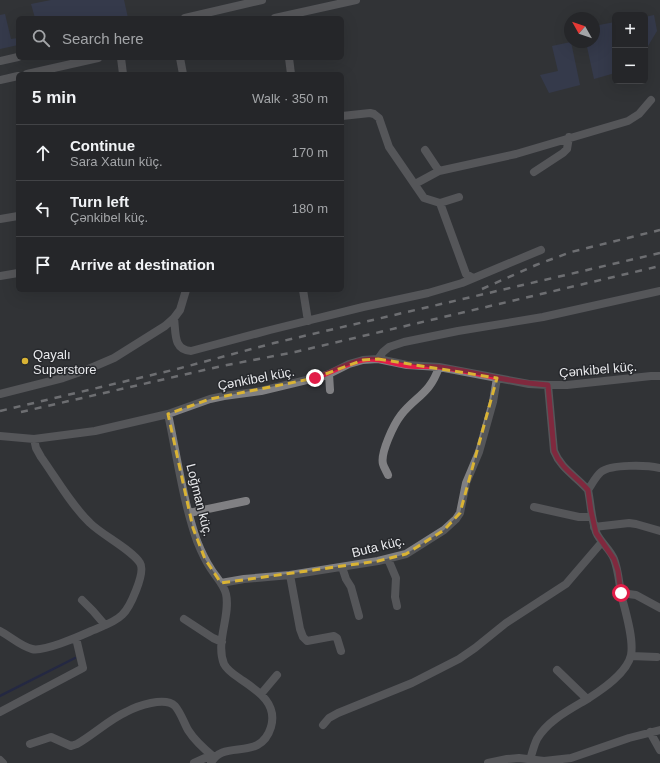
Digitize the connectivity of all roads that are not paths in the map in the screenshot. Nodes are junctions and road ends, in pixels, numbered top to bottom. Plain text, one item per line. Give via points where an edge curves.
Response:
1 (262, 0) edge
2 (356, 0) edge
3 (194, 16) edge
4 (284, 16) edge
5 (16, 57) edge
6 (89, 60) edge
7 (121, 60) edge
8 (180, 60) edge
9 (289, 60) edge
10 (0, 61) edge
11 (36, 72) edge
12 (123, 72) edge
13 (183, 72) edge
14 (291, 72) edge
15 (16, 76) edge
16 (0, 80) edge
17 (651, 100) dead end
18 (344, 116) edge
19 (569, 137) junction
20 (425, 150) dead end
21 (439, 171) junction
22 (534, 172) dead end
23 (415, 184) junction
24 (459, 197) dead end
25 (440, 203) junction
26 (16, 216) edge
27 (0, 219) edge
28 (541, 250) dead end
29 (16, 273) edge
30 (0, 276) edge
31 (473, 278) junction
32 (660, 291) edge
33 (185, 292) edge
34 (303, 292) edge
35 (174, 318) junction
36 (308, 321) junction
37 (378, 359) junction
38 (439, 367) junction
39 (329, 374) junction
40 (660, 376) edge
41 (498, 378) junction
42 (548, 385) junction
43 (330, 390) dead end
44 (0, 394) edge
45 (168, 414) junction
46 (0, 436) edge
47 (34, 439) junction
48 (660, 468) edge
49 (388, 475) dead end
50 (588, 490) junction
51 (246, 501) dead end
52 (534, 507) dead end
53 (189, 513) junction
54 (592, 517) junction
55 (594, 527) junction
56 (660, 531) edge
57 (602, 542) junction
58 (388, 559) junction
59 (342, 567) junction
60 (290, 575) junction
61 (221, 583) junction
62 (621, 593) junction
63 (82, 600) dead end
64 (397, 606) dead end
65 (660, 608) edge
66 (359, 616) dead end
67 (184, 619) dead end
68 (105, 625) junction
69 (1, 633) edge
70 (76, 638) junction
71 (222, 642) junction
72 (341, 651) dead end
73 (631, 656) junction
74 (657, 657) dead end
75 (557, 670) dead end
76 (277, 675) dead end
77 (261, 694) junction
78 (587, 700) junction
79 (0, 712) edge
80 (323, 725) dead end
81 (660, 730) edge
82 (650, 732) junction
83 (30, 744) dead end
84 (660, 750) edge
85 (0, 760) edge
86 (213, 760) edge
87 (530, 762) edge
88 (3, 763) edge
89 (194, 763) edge
90 (488, 763) edge

1 - 3 street
2 - 4 street
5 - 10 street
6 - 11 street
7 - 12 street
8 - 13 street
9 - 14 street
15 - 16 street
17 - 19 street via 639,114 628,121
18 - 23 street via 370,113 379,118 389,147
19 - 21 street via 516,154
19 - 22 street via 563,153
20 - 21 street
21 - 23 street
23 - 25 street via 424,198
24 - 25 street
25 - 31 street via 466,274
26 - 27 street
28 - 31 street
29 - 30 street
31 - 36 street via 428,293
32 - 37 street via 543,317 404,342 389,347
33 - 35 street via 180,310
34 - 36 street
35 - 36 street via 177,341 180,348 185,351
35 - 44 street via 104,363 63,378
37 - 38 street, Çənkibel küç. via 407,366
37 - 39 street, Çənkibel küç. via 349,364
38 - 41 street, Çənkibel küç.
38 - 49 street via 432,383 400,416 394,428 383,458
39 - 43 street
39 - 45 street, Çənkibel küç. via 261,391 210,399
40 - 42 street, Çənkibel küç.
41 - 42 street, Çənkibel küç.
41 - 58 street, Buta küç. via 479,452 466,483 460,513 444,530 419,547
42 - 50 street via 557,460
45 - 47 street, Çənkibel küç. via 95,431
45 - 53 street, Loğman küç.
46 - 47 street, Çənkibel küç.
47 - 68 street via 40,457 78,509 89,522 134,556 142,567 142,574 128,608 122,616
48 - 50 street via 607,468 600,472
50 - 54 street
51 - 53 street
52 - 54 street
53 - 61 street, Loğman küç. via 205,559
54 - 55 street
55 - 56 street via 629,523
55 - 57 street
57 - 62 street via 614,559
57 - 80 street via 566,584 506,623 459,659 338,713
58 - 59 street, Buta küç.
58 - 64 street via 396,578
59 - 60 street, Buta küç.
59 - 66 street
60 - 61 street, Buta küç.
60 - 72 street via 303,637 307,641 334,636
61 - 71 street, Loğman küç. via 227,603
62 - 65 street via 636,596
62 - 73 street via 628,621
63 - 68 street
67 - 71 street
68 - 70 street
69 - 70 street via 32,649 40,650
70 - 79 street via 83,668
71 - 77 street, Loğman küç. via 222,655 228,670
73 - 74 street
73 - 78 street via 615,678
75 - 78 street
76 - 77 street
77 - 86 street, Loğman küç. via 270,704 272,712 271,728 266,737 253,748 222,752
78 - 87 street via 543,731 536,741
81 - 82 street
82 - 84 street
82 - 87 street via 571,758
83 - 86 street via 51,737 71,746 125,712 162,701 170,702 176,707 188,731
85 - 88 street
86 - 89 street, Loğman küç. via 205,758
87 - 90 street via 519,758

